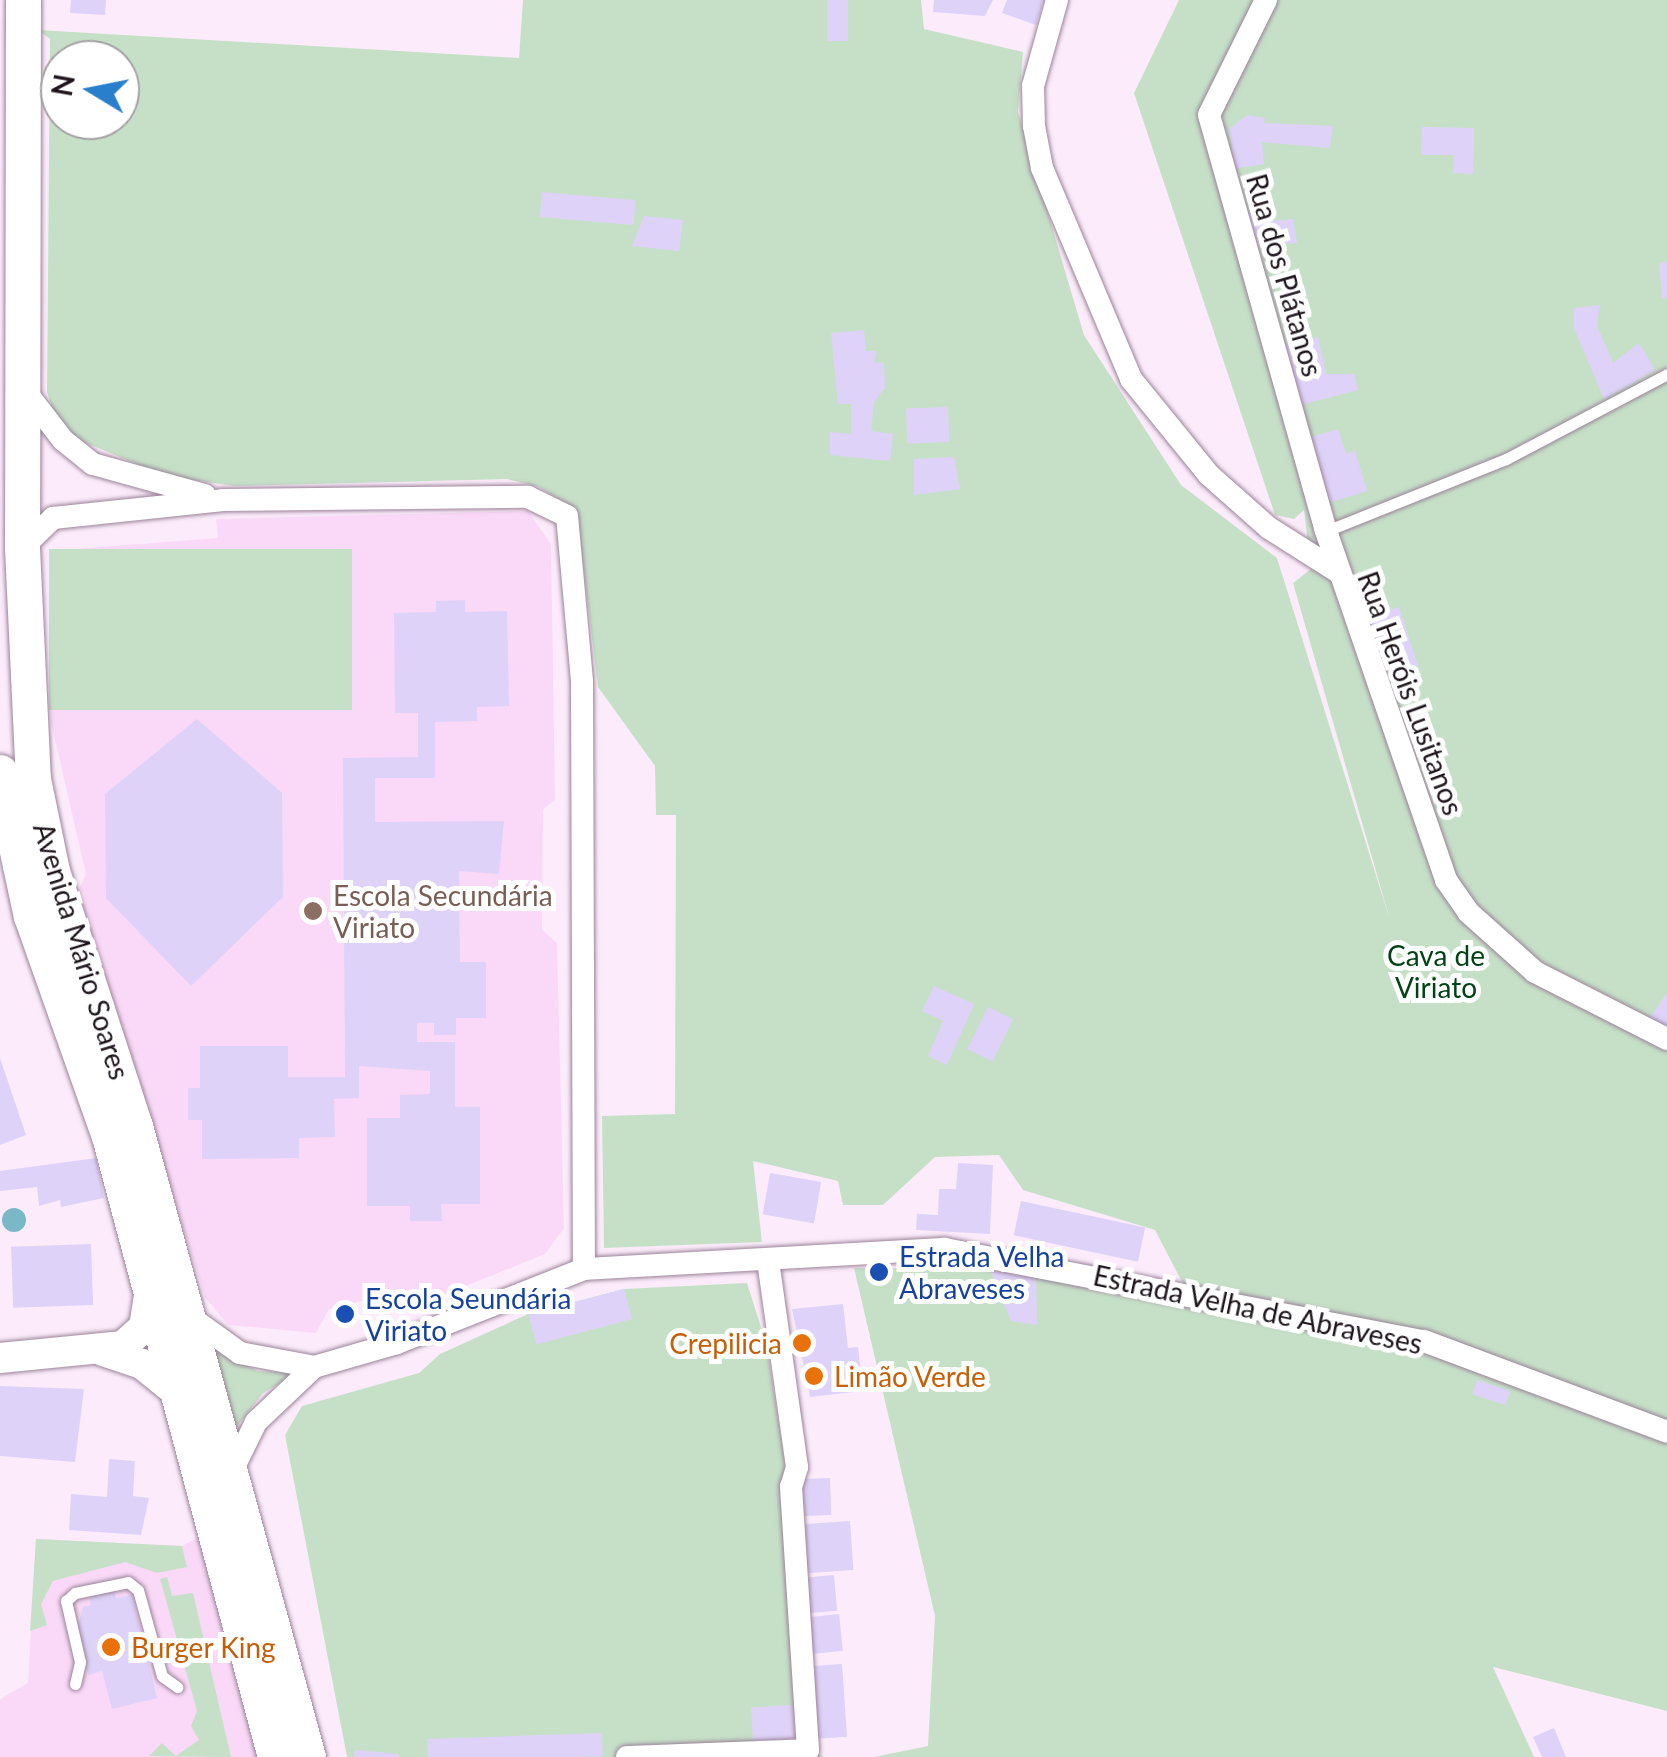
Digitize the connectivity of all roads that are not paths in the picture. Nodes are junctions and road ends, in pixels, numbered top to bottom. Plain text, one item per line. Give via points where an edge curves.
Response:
1 (23, 0) edge
2 (1058, 0) edge
3 (1266, 0) edge
4 (1667, 374) edge
5 (22, 387) junction
6 (223, 500) junction
7 (1326, 531) junction
8 (22, 548) junction
9 (1340, 573) junction
10 (0, 772) edge
11 (1667, 1040) edge
12 (768, 1260) junction
13 (584, 1269) junction
14 (150, 1288) junction
15 (190, 1317) junction
16 (104, 1351) junction
17 (0, 1358) edge
18 (314, 1367) junction
19 (179, 1394) junction
20 (1667, 1432) edge
21 (233, 1469) junction
22 (74, 1684) dead end
23 (177, 1686) dead end
24 (275, 1757) edge
25 (308, 1757) edge
26 (628, 1757) edge

1 - 5 main road, Avenida Mário Soares
2 - 9 street, Rua Heróis Lusitanos via 1033,86 1042,168 1131,379 1209,474 1269,528
3 - 7 street, Rua dos Plátanos via 1210,115
4 - 7 lane via 1506,459
5 - 6 street via 63,440 93,464
5 - 8 main road, Avenida Mário Soares
6 - 8 street via 53,518
6 - 13 street via 528,497 567,516 582,681
7 - 9 street, Rua dos Plátanos
8 - 15 main road, Avenida Mário Soares via 32,779 52,871
9 - 11 street, Rua Heróis Lusitanos via 1446,880 1468,912 1536,972
10 - 14 main road, Avenida Mário Soares via 31,916 109,1136
12 - 13 street, Estrada Velha de Abraveses
12 - 20 street, Estrada Velha de Abraveses via 944,1250 1216,1296 1424,1340
12 - 26 street via 797,1467 791,1486 808,1750
13 - 18 street, Estrada Velha de Abraveses via 442,1326
14 - 16 street via 144,1328 123,1346
14 - 19 main road, Avenida Mário Soares
15 - 18 street via 240,1353
15 - 21 main road, Avenida Mário Soares
16 - 17 street
16 - 19 street via 142,1364
18 - 21 street via 256,1422
19 - 24 main road, Avenida Mário Soares
21 - 25 main road, Avenida Mário Soares
22 - 23 lane via 80,1662 66,1601 75,1593 128,1582 138,1590 162,1676

